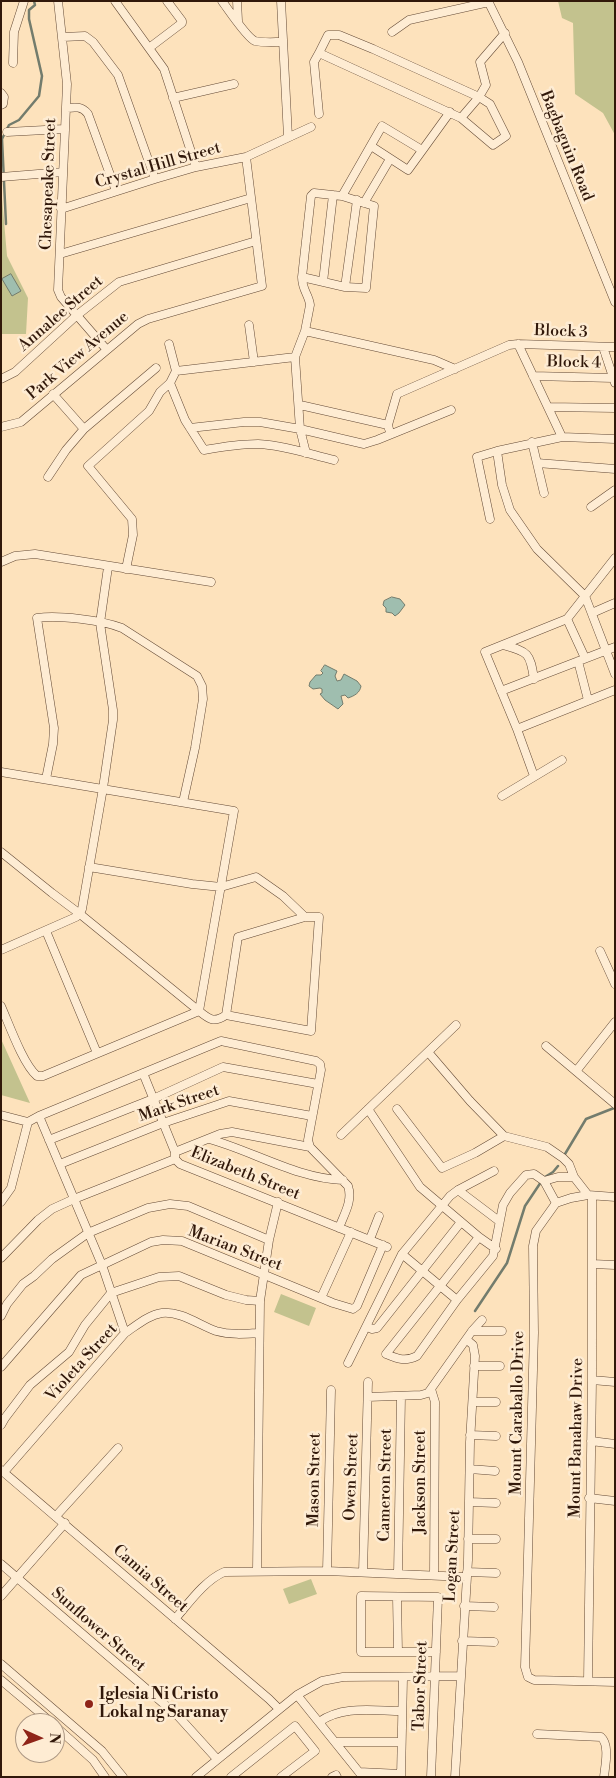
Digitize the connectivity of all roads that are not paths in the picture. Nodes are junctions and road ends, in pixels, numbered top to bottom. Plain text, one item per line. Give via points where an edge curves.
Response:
1 (24, 1) edge
2 (58, 1) edge
3 (115, 1) edge
4 (167, 1) edge
5 (222, 1) edge
6 (237, 1) edge
7 (281, 1) edge
8 (488, 2) edge
9 (238, 21) junction
10 (392, 32) dead end
11 (505, 33) junction
12 (63, 37) junction
13 (282, 42) junction
14 (149, 48) junction
15 (318, 53) junction
16 (13, 63) dead end
17 (234, 84) dead end
18 (1, 93) edge
19 (479, 97) junction
20 (172, 98) junction
21 (1, 105) edge
22 (66, 108) junction
23 (450, 112) junction
24 (319, 114) dead end
25 (461, 118) junction
26 (311, 127) dead end
27 (64, 129) junction
28 (7, 132) dead end
29 (288, 137) junction
30 (370, 146) junction
31 (422, 150) junction
32 (246, 157) junction
33 (390, 159) junction
34 (196, 167) junction
35 (63, 172) junction
36 (4, 177) edge
37 (155, 179) junction
38 (116, 191) junction
39 (333, 195) junction
40 (342, 196) junction
41 (251, 198) junction
42 (361, 202) junction
43 (61, 209) junction
44 (256, 241) junction
45 (60, 254) junction
46 (302, 277) junction
47 (323, 282) junction
48 (345, 286) junction
49 (615, 302) edge
50 (76, 316) junction
51 (249, 325) dead end
52 (305, 331) junction
53 (169, 344) dead end
54 (518, 344) junction
55 (603, 347) junction
56 (615, 347) edge
57 (107, 350) junction
58 (295, 357) junction
59 (254, 362) junction
60 (156, 368) dead end
61 (455, 369) junction
62 (176, 371) junction
63 (534, 376) junction
64 (1, 379) edge
65 (614, 381) edge
66 (170, 382) junction
67 (53, 394) junction
68 (300, 405) junction
69 (548, 407) junction
70 (615, 408) edge
71 (451, 410) dead end
72 (388, 425) junction
73 (1, 427) edge
74 (190, 428) junction
75 (300, 428) junction
76 (84, 429) junction
77 (391, 434) junction
78 (562, 437) junction
79 (615, 439) edge
80 (532, 442) junction
81 (496, 451) junction
82 (306, 453) junction
83 (334, 460) dead end
84 (537, 464) junction
85 (615, 470) edge
86 (48, 477) dead end
87 (615, 490) edge
88 (544, 493) dead end
89 (591, 507) dead end
90 (490, 519) dead end
91 (614, 558) edge
92 (1, 562) edge
93 (108, 567) junction
94 (126, 569) junction
95 (210, 582) dead end
96 (585, 596) junction
97 (615, 603) edge
98 (592, 613) junction
99 (567, 619) junction
100 (100, 623) junction
101 (502, 645) junction
102 (615, 647) edge
103 (606, 650) junction
104 (581, 660) junction
105 (615, 674) edge
106 (534, 679) junction
107 (615, 690) edge
108 (501, 691) junction
109 (588, 700) junction
110 (517, 728) junction
111 (562, 760) dead end
112 (1, 772) edge
113 (534, 776) junction
114 (46, 779) junction
115 (104, 788) junction
116 (502, 796) dead end
117 (183, 802) junction
118 (1, 852) edge
119 (89, 867) junction
120 (221, 887) junction
121 (80, 914) junction
122 (305, 917) junction
123 (46, 931) junction
124 (1, 950) edge
125 (600, 951) dead end
126 (615, 984) edge
127 (1, 1006) edge
128 (199, 1011) junction
129 (226, 1015) junction
130 (615, 1022) edge
131 (456, 1025) dead end
132 (546, 1046) dead end
133 (428, 1052) junction
134 (97, 1053) junction
135 (577, 1070) junction
136 (143, 1073) junction
137 (318, 1084) junction
138 (153, 1099) junction
139 (615, 1104) edge
140 (368, 1109) junction
141 (397, 1110) dead end
142 (1, 1115) edge
143 (38, 1116) junction
144 (312, 1116) junction
145 (28, 1122) junction
146 (163, 1123) junction
147 (341, 1135) dead end
148 (504, 1136) junction
149 (209, 1139) junction
150 (49, 1140) junction
151 (310, 1147) junction
152 (175, 1156) junction
153 (60, 1164) junction
154 (494, 1171) dead end
155 (574, 1177) junction
156 (343, 1180) junction
157 (544, 1181) junction
158 (458, 1190) junction
159 (590, 1196) junction
160 (615, 1198) edge
161 (74, 1199) junction
162 (1, 1202) edge
163 (278, 1202) junction
164 (556, 1202) junction
165 (442, 1206) junction
166 (379, 1216) dead end
167 (499, 1221) junction
168 (461, 1222) junction
169 (339, 1228) junction
170 (351, 1232) junction
171 (88, 1233) junction
172 (479, 1237) junction
173 (370, 1239) junction
174 (269, 1240) junction
175 (496, 1249) junction
176 (402, 1254) junction
177 (1, 1258) edge
178 (592, 1264) junction
179 (102, 1265) junction
180 (615, 1265) edge
181 (422, 1272) junction
182 (263, 1274) junction
183 (440, 1287) junction
184 (111, 1293) junction
185 (321, 1298) junction
186 (458, 1300) junction
187 (260, 1301) junction
188 (353, 1309) joint
189 (1, 1316) edge
190 (482, 1320) dead end
191 (367, 1327) junction
192 (472, 1331) junction
193 (502, 1331) dead end
194 (125, 1333) junction
195 (258, 1333) junction
196 (467, 1340) junction
197 (348, 1363) dead end
198 (474, 1366) junction
199 (500, 1366) dead end
200 (1, 1367) edge
201 (592, 1380) junction
202 (368, 1382) dead end
203 (615, 1382) edge
204 (431, 1389) junction
205 (331, 1390) dead end
206 (401, 1396) junction
207 (368, 1397) junction
208 (473, 1402) junction
209 (496, 1402) dead end
210 (1, 1425) edge
211 (470, 1435) junction
212 (496, 1436) dead end
213 (591, 1441) junction
214 (615, 1444) edge
215 (118, 1448) dead end
216 (470, 1469) junction
217 (495, 1470) dead end
218 (3, 1471) edge
219 (589, 1498) junction
220 (615, 1501) edge
221 (469, 1502) junction
222 (496, 1503) dead end
223 (56, 1516) junction
224 (65, 1523) junction
225 (468, 1539) junction
226 (496, 1539) dead end
227 (1, 1564) edge
228 (257, 1571) junction
229 (327, 1571) junction
230 (363, 1572) junction
231 (496, 1573) dead end
232 (398, 1574) junction
233 (466, 1574) junction
234 (434, 1575) junction
235 (17, 1578) junction
236 (1, 1596) edge
237 (397, 1596) junction
238 (464, 1606) junction
239 (494, 1607) dead end
240 (175, 1619) junction
241 (462, 1641) junction
242 (494, 1642) dead end
243 (398, 1652) junction
244 (436, 1652) junction
245 (1, 1664) edge
246 (460, 1676) junction
247 (435, 1677) junction
248 (403, 1678) junction
249 (1, 1680) edge
250 (588, 1681) junction
251 (615, 1682) edge
252 (297, 1695) junction
253 (279, 1709) junction
254 (402, 1711) junction
255 (40, 1713) edge
256 (319, 1722) junction
257 (537, 1734) dead end
258 (65, 1735) edge
259 (335, 1742) junction
260 (401, 1742) junction
261 (217, 1759) junction
262 (229, 1775) edge
263 (361, 1775) edge
264 (401, 1776) edge
265 (105, 1777) edge
266 (123, 1777) edge
267 (196, 1777) edge
268 (281, 1777) edge
269 (332, 1777) edge
270 (337, 1777) edge
271 (431, 1777) edge
272 (455, 1777) edge
273 (604, 1777) edge

1 - 16 street via 14,32
2 - 12 street, Chesapeake Street
3 - 14 street
4 - 14 street via 182,24
5 - 9 street
6 - 9 street
7 - 13 street
8 - 10 street via 408,20
8 - 11 street, Bagbaguin Road
9 - 13 street via 253,40
11 - 19 street via 480,62 486,85
11 - 49 street, Bagbaguin Road
12 - 22 street, Chesapeake Street
12 - 37 street via 85,36 118,75
13 - 29 street
14 - 20 street via 164,69
15 - 19 street via 328,35 339,35
15 - 23 street
15 - 24 street via 314,62
17 - 20 street
18 - 21 street via 4,97
19 - 25 street
19 - 25 street via 490,104 506,136 493,145
20 - 34 street
22 - 27 street, Chesapeake Street
22 - 38 street via 85,109
23 - 25 street
23 - 31 street
26 - 29 street, Crystal Hill Street
27 - 28 street
27 - 35 street, Chesapeake Street
29 - 32 street, Crystal Hill Street
30 - 31 street via 382,126
30 - 33 street
30 - 40 street
31 - 33 street via 408,170
32 - 34 street, Crystal Hill Street
32 - 41 street
33 - 42 street
34 - 37 street, Crystal Hill Street
35 - 36 street
35 - 43 street, Chesapeake Street
37 - 38 street, Crystal Hill Street
38 - 43 street, Crystal Hill Street
39 - 40 street
39 - 46 street via 314,193 311,196
39 - 47 street
40 - 42 street
41 - 44 street
41 - 45 street
42 - 48 street
42 - 48 street via 375,207 367,287
43 - 45 street, Chesapeake Street
44 - 50 street, Annalee Street via 119,282
44 - 57 street, Park View Avenue via 262,286 148,319
45 - 50 street, Chesapeake Street via 58,290
46 - 47 street
46 - 52 street via 309,301
47 - 48 street
50 - 57 street, Chesapeake Street
50 - 64 street, Annalee Street via 15,372
51 - 59 street
52 - 58 street
52 - 61 street via 434,360
53 - 62 street
54 - 55 street, Block 3
54 - 61 street, Block 3 via 508,345
54 - 63 street
55 - 56 street, Block 3
55 - 65 street
57 - 67 street, Park View Avenue
58 - 59 street
58 - 68 street
59 - 62 street
60 - 76 street
61 - 72 street, Block 3 via 397,394
62 - 66 street
63 - 65 street, Block 4
63 - 69 street
66 - 74 street
66 - 94 street via 149,411 88,466 132,520 133,535
67 - 73 street, Park View Avenue via 21,422
67 - 76 street
68 - 72 street
68 - 75 street
69 - 70 street
69 - 78 street
71 - 77 street
72 - 77 street
74 - 75 street via 252,422
74 - 82 street via 204,450 260,444
75 - 77 street via 358,443
75 - 82 street
76 - 86 street
78 - 79 street
78 - 80 street
80 - 81 street
80 - 84 street
81 - 90 street via 477,457
81 - 96 street via 510,510 537,549
82 - 83 street
84 - 85 street
84 - 88 street
87 - 89 street
91 - 96 street
92 - 93 street via 15,556 35,554
93 - 94 street
93 - 100 street
94 - 95 street
96 - 98 street
96 - 99 street
97 - 98 street
98 - 103 street
99 - 101 street
99 - 104 street
100 - 114 street via 37,618 54,728
100 - 115 street via 113,710
100 - 117 street via 122,628 153,647 197,676 202,686 199,724
101 - 106 street via 523,651 531,661
101 - 108 street via 484,652
102 - 103 street
103 - 104 street
103 - 105 street
104 - 106 street
104 - 109 street
106 - 108 street
107 - 109 street
108 - 110 street
109 - 110 street
110 - 113 street
111 - 113 street
112 - 114 street
113 - 116 street
114 - 115 street
115 - 117 street
115 - 119 street
117 - 120 street via 234,811
118 - 121 street
119 - 120 street
119 - 121 street
120 - 122 street via 256,877
120 - 128 street
121 - 123 street
121 - 128 street
122 - 129 street via 238,937
122 - 129 street via 319,916 311,1031
123 - 124 street
123 - 134 street
125 - 126 street
127 - 134 street via 32,1072 37,1076
128 - 129 street via 213,1020
128 - 134 street
130 - 135 street
131 - 133 street
132 - 135 street
133 - 140 street
133 - 148 street
135 - 139 street
136 - 137 street via 221,1041 316,1061 321,1070
136 - 138 street
136 - 143 street
137 - 138 street via 223,1067
137 - 144 street
138 - 146 street
138 - 150 street
140 - 147 street
140 - 165 street via 420,1187
141 - 148 street via 442,1168
142 - 145 street
143 - 145 street
143 - 150 street
144 - 146 street, Mark Street via 229,1101
144 - 151 street
145 - 162 street via 11,1188
146 - 152 street
146 - 153 street, Mark Street
148 - 155 street via 547,1147 569,1164
149 - 151 street via 232,1132
149 - 152 street
149 - 156 street via 301,1173
150 - 153 street
151 - 156 street
152 - 161 street, Elizabeth Street
152 - 163 street, Elizabeth Street via 180,1164
153 - 161 street
154 - 158 street
155 - 157 street
155 - 159 street
156 - 169 street via 350,1194
157 - 164 street
157 - 167 street via 534,1174 526,1175 510,1193
158 - 165 street
158 - 167 street
159 - 160 street
159 - 164 street
159 - 178 street, Mount Banahaw Drive
161 - 171 street
161 - 177 street, Elizabeth Street via 38,1220
163 - 169 street, Elizabeth Street
163 - 174 street
164 - 250 street, Mount Caraballo Drive via 536,1231 533,1246 534,1333 525,1667 528,1677 534,1680
165 - 168 street
165 - 176 street
166 - 173 street
167 - 175 street
168 - 172 street
168 - 181 street
169 - 170 street, Elizabeth Street
170 - 173 street, Elizabeth Street
170 - 185 street
171 - 174 street via 148,1208 170,1204 188,1206
171 - 179 street
171 - 189 street via 23,1284
172 - 175 street
172 - 183 street
173 - 188 street, Elizabeth Street via 385,1246
174 - 182 street
175 - 186 street
176 - 181 street
176 - 191 street
178 - 180 street
178 - 201 street, Mount Banahaw Drive
179 - 182 street, Marian Street via 151,1242 182,1241
179 - 184 street
179 - 200 street, Marian Street via 81,1274
181 - 183 street
181 - 191 street via 377,1328
182 - 185 street, Marian Street
182 - 187 street
183 - 186 street
183 - 186 street via 386,1354 400,1360 417,1356
184 - 187 street via 159,1277 179,1276 226,1295
184 - 194 street
184 - 210 street via 85,1325 69,1352 30,1386
185 - 188 street, Marian Street
187 - 195 street
190 - 192 street
191 - 197 street
192 - 193 street
192 - 196 street
194 - 195 street, Violeta Street via 161,1313 175,1314 217,1331
194 - 218 street, Violeta Street
195 - 228 street
196 - 198 street, Logan Street via 473,1344
196 - 204 street
198 - 199 street
198 - 208 street, Logan Street
201 - 203 street
201 - 213 street, Mount Banahaw Drive
202 - 207 street, Owen Street
204 - 206 street via 421,1395
204 - 234 street, Jackson Street via 436,1402
205 - 229 street, Mason Street
206 - 207 street
206 - 232 street, Cameron Street
207 - 230 street, Owen Street
208 - 209 street
208 - 211 street, Logan Street
211 - 212 street
211 - 216 street, Logan Street
213 - 214 street
213 - 219 street, Mount Banahaw Drive
215 - 223 street
216 - 217 street
216 - 221 street, Logan Street
218 - 223 street, Camia Street
219 - 220 street
219 - 250 street, Mount Banahaw Drive
221 - 222 street
221 - 225 street, Logan Street
223 - 224 street, Camia Street
224 - 235 street
224 - 240 street, Camia Street
225 - 226 street
225 - 233 street, Logan Street
227 - 235 street, Sunflower Street
228 - 229 street
228 - 240 street via 218,1574
229 - 230 street
230 - 232 street
231 - 233 street
232 - 234 street
233 - 234 street
233 - 238 street, Logan Street
235 - 236 street
235 - 261 street, Sunflower Street via 178,1716
237 - 243 street
237 - 243 street via 361,1596 361,1652
237 - 244 street, Tabor Street via 438,1597
238 - 239 street
238 - 241 street, Logan Street
240 - 253 street, Camia Street
241 - 242 street
241 - 246 street, Logan Street
243 - 244 street
244 - 247 street, Tabor Street
245 - 266 street via 102,1751
246 - 247 street
246 - 272 street, Logan Street
247 - 248 street
247 - 271 street, Tabor Street
248 - 252 street via 328,1679
248 - 254 street
249 - 255 street
250 - 251 street
252 - 253 street
252 - 256 street
253 - 261 street
254 - 256 street via 342,1711
254 - 260 street
256 - 259 street
257 - 273 street via 601,1737 606,1745
258 - 265 street via 93,1760
259 - 260 street
259 - 263 street
260 - 264 street
261 - 267 street
262 - 268 street via 295,1726 314,1751
263 - 264 street
269 - 270 street

